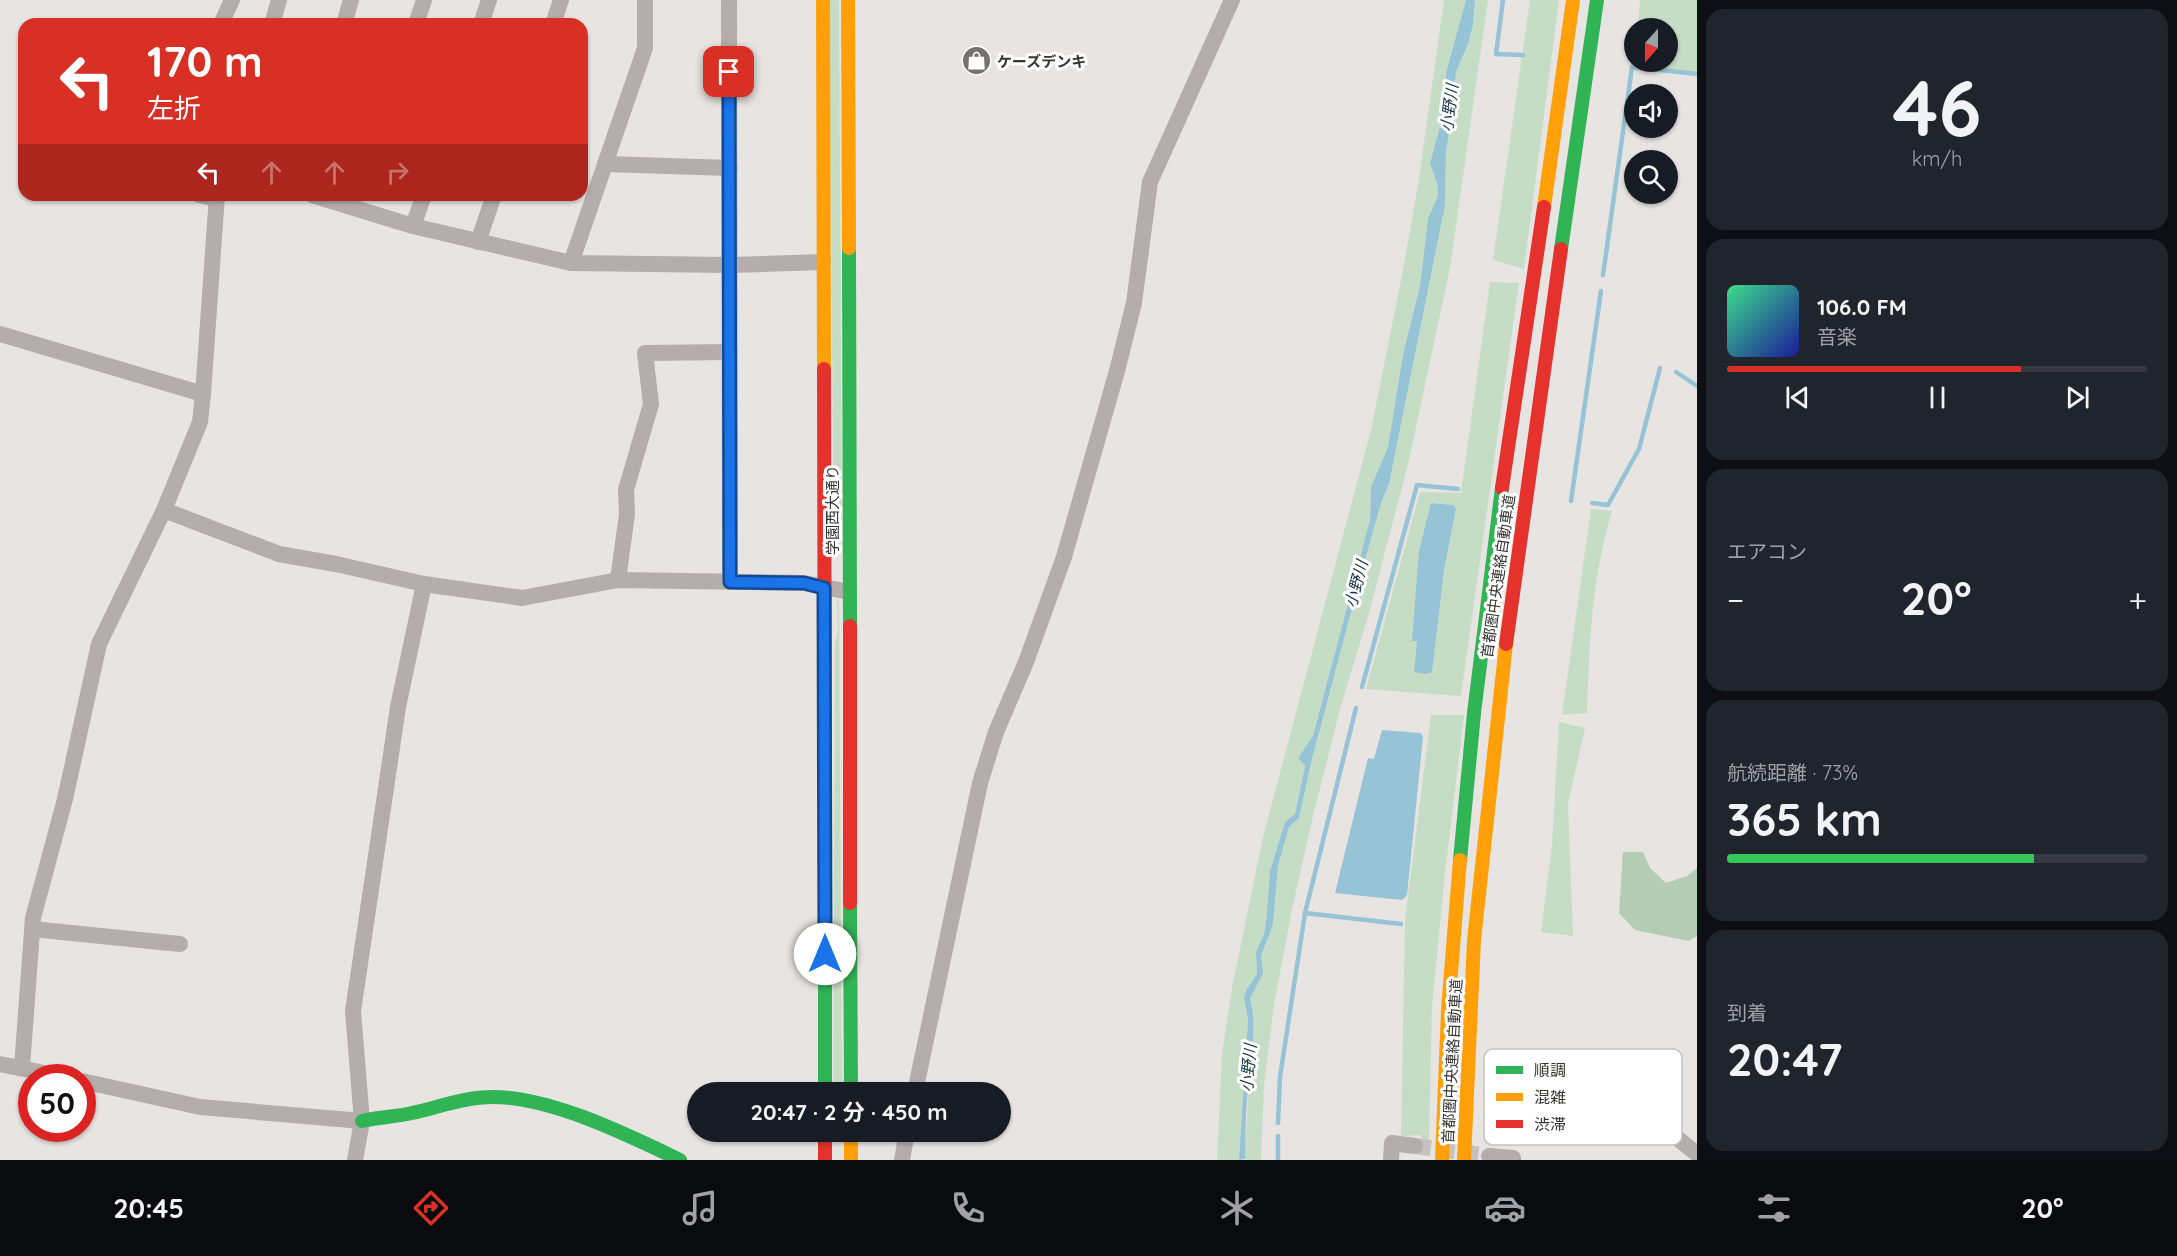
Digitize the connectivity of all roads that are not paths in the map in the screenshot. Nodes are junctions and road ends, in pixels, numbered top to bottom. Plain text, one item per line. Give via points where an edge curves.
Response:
1 (232, 0) edge
2 (279, 0) edge
3 (351, 0) edge
4 (424, 0) edge
5 (489, 0) edge
6 (561, 0) edge
7 (645, 0) edge
8 (729, 0) edge
9 (823, 0) edge
10 (848, 0) edge
11 (1232, 0) edge
12 (1573, 0) edge
13 (1597, 0) edge
14 (224, 18) edge
15 (274, 18) edge
16 (346, 18) edge
17 (418, 18) edge
18 (483, 18) edge
19 (555, 18) edge
20 (605, 164) junction
21 (730, 168) junction
22 (210, 201) edge
23 (356, 201) edge
24 (422, 201) edge
25 (492, 201) edge
26 (413, 226) junction
27 (478, 242) junction
28 (823, 262) junction
29 (571, 263) junction
30 (730, 265) junction
31 (0, 334) edge
32 (730, 352) junction
33 (203, 394) junction
34 (164, 510) junction
35 (618, 580) junction
36 (730, 582) junction
37 (424, 584) junction
38 (824, 588) junction
39 (849, 592) junction
40 (32, 929) junction
41 (180, 944) dead end
42 (0, 1064) edge
43 (22, 1064) edge
44 (18, 1066) edge
45 (825, 1082) edge
46 (850, 1082) edge
47 (917, 1082) edge
48 (96, 1084) edge
49 (362, 1121) junction
50 (825, 1142) edge
51 (851, 1142) edge
52 (905, 1142) edge
53 (1682, 1142) edge
54 (1415, 1146) tunnel mouth
55 (1697, 1154) edge
56 (1489, 1156) dead end
57 (356, 1160) edge
58 (680, 1160) edge
59 (825, 1160) edge
60 (851, 1160) edge
61 (902, 1160) edge
62 (1391, 1160) edge
63 (1442, 1160) edge
64 (1464, 1160) edge
65 (1513, 1160) edge

1 - 14 street
2 - 15 street
3 - 16 street
4 - 17 street
5 - 18 street
6 - 19 street
7 - 20 street via 645,48
8 - 21 street
9 - 28 main road, 学園西大通り
10 - 39 main road, 学園西大通り
11 - 47 street via 1150,182 1134,303 1117,371 1064,557 996,732 981,783
12 - 63 main road, 首都圏中央連絡自動車道 via 1478,682 1454,924
13 - 64 main road, 首都圏中央連絡自動車道 via 1502,673 1474,940
20 - 21 street
20 - 29 street
21 - 30 street
22 - 33 street
23 - 26 street
24 - 26 street
25 - 27 street
26 - 27 street
27 - 29 street
28 - 30 street
28 - 38 main road, 学園西大通り
29 - 30 street
30 - 32 street
31 - 33 street
32 - 35 street via 645,353 651,404 626,490 627,514
32 - 36 street
33 - 34 street via 200,422
34 - 37 street via 279,554
34 - 40 street via 99,644
35 - 36 street
35 - 37 street via 522,598
36 - 38 street via 804,583
37 - 49 street via 398,707 353,1011
38 - 39 street
38 - 45 main road, 学園西大通り
39 - 46 main road, 学園西大通り
40 - 41 street
40 - 43 street
42 - 44 street
48 - 49 street via 201,1107
49 - 57 street
49 - 58 main road via 404,1115 449,1102 490,1097 526,1101 630,1136
50 - 59 main road
51 - 60 main road
52 - 61 street
53 - 55 street
54 - 62 street via 1392,1143
56 - 65 street

